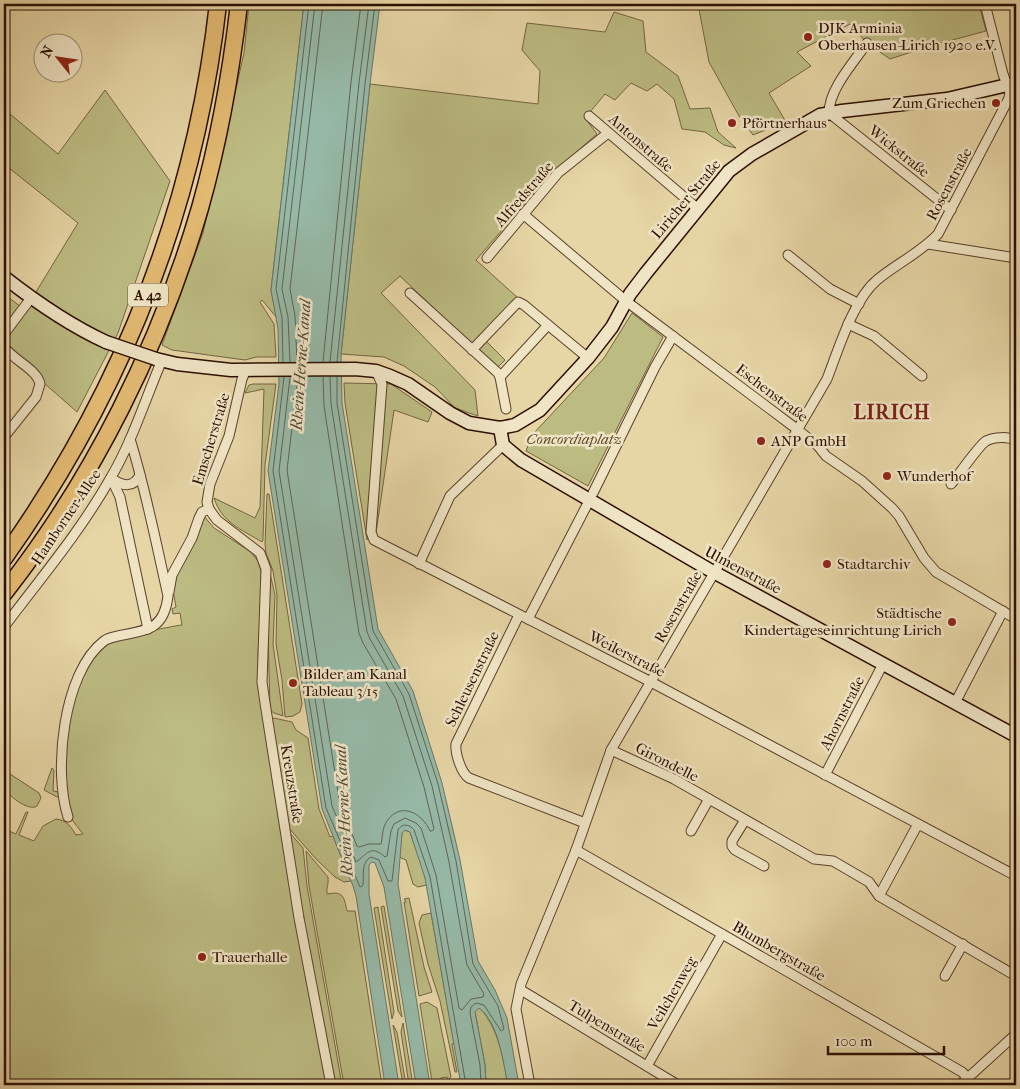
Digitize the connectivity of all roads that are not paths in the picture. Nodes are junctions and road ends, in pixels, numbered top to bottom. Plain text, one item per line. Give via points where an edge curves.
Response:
1 (218, 4) edge
2 (239, 4) edge
3 (985, 4) edge
4 (867, 43) dead end
5 (1012, 84) edge
6 (829, 113) junction
7 (589, 116) dead end
8 (608, 133) junction
9 (698, 210) junction
10 (951, 210) junction
11 (523, 214) junction
12 (928, 244) junction
13 (788, 255) dead end
14 (487, 258) dead end
15 (1016, 258) edge
16 (4, 277) edge
17 (410, 293) dead end
18 (30, 298) junction
19 (626, 301) junction
20 (859, 304) junction
21 (848, 324) junction
22 (548, 325) junction
23 (4, 334) edge
24 (673, 336) junction
25 (4, 347) edge
26 (472, 350) junction
27 (588, 358) junction
28 (159, 360) junction
29 (246, 370) junction
30 (376, 371) junction
31 (922, 376) dead end
32 (500, 377) junction
33 (506, 409) dead end
34 (500, 428) junction
35 (798, 430) junction
36 (4, 437) edge
37 (130, 439) junction
38 (1016, 441) edge
39 (504, 445) junction
40 (140, 475) junction
41 (111, 478) junction
42 (951, 484) dead end
43 (591, 497) junction
44 (209, 509) junction
45 (4, 558) edge
46 (419, 564) junction
47 (714, 572) junction
48 (4, 593) edge
49 (168, 597) junction
50 (1003, 611) junction
51 (519, 614) junction
52 (528, 619) junction
53 (1016, 619) edge
54 (4, 627) edge
55 (148, 629) junction
56 (883, 664) junction
57 (650, 682) junction
58 (954, 703) junction
59 (1016, 736) edge
60 (612, 750) junction
61 (825, 775) junction
62 (710, 799) junction
63 (68, 817) dead end
64 (745, 820) junction
65 (585, 823) junction
66 (918, 824) junction
67 (692, 830) dead end
68 (576, 850) junction
69 (764, 866) dead end
70 (1016, 876) edge
71 (879, 896) junction
72 (722, 934) junction
73 (963, 944) junction
74 (945, 976) dead end
75 (1016, 976) edge
76 (521, 990) junction
77 (1016, 1034) edge
78 (647, 1066) junction
79 (968, 1078) junction
80 (331, 1085) edge
81 (530, 1085) edge
82 (678, 1085) edge
83 (960, 1085) edge

1 - 45 highway, A 42 via 200,122 180,200 155,277 86,428 54,484
2 - 48 highway, A 42 via 220,127 200,208 170,294 134,380 105,437 37,548
3 - 5 street via 1003,74
4 - 6 street via 832,94
5 - 6 street, Liricher Straße via 946,99
5 - 10 street, Rosenstraße via 1009,98
6 - 9 street, Liricher Straße via 813,118 741,161
6 - 10 street, Wickstraße
7 - 8 street, Antonstraße
8 - 9 street, Antonstraße
8 - 11 street, Alfredstraße via 558,173
9 - 19 street, Liricher Straße
10 - 12 street, Rosenstraße via 938,234
11 - 14 street, Alfredstraße
11 - 19 street, Eschenstraße
12 - 15 street
12 - 20 street, Rosenstraße via 876,281
13 - 20 street via 830,289
16 - 18 street
17 - 26 street
18 - 23 street
18 - 28 street, bridge via 102,340
19 - 24 street, Eschenstraße
19 - 27 street, Liricher Straße via 612,327
20 - 21 street, Rosenstraße
21 - 31 street via 874,336
21 - 35 street, Rosenstraße via 827,379
22 - 26 street via 524,305 516,303
22 - 27 street
22 - 32 street
24 - 35 street, Eschenstraße
24 - 43 street
25 - 36 street via 36,374 40,384 36,397
26 - 32 street
27 - 34 street, Liricher Straße via 540,410 514,425
28 - 29 street
28 - 37 street, Hamborner Allee
29 - 30 street
29 - 44 street, Emscherstraße via 229,436 208,491
30 - 34 street via 408,384 463,420
30 - 46 street, Weilerstraße via 382,384 371,535 374,540
32 - 33 street
34 - 39 street
35 - 47 street, Rosenstraße
35 - 50 street, Eschenstraße via 892,508 936,572
37 - 40 street
37 - 41 street, Hamborner Allee
38 - 42 street via 998,438 985,442
39 - 43 street, Ulmenstraße via 521,460
39 - 46 street via 450,496
40 - 41 street via 128,485
40 - 49 street
41 - 54 street, Hamborner Allee via 81,526
41 - 55 street via 120,497
43 - 47 street, Ulmenstraße
43 - 52 street
44 - 49 street, Emscherstraße via 202,512 172,575
44 - 80 street, Kreuzstraße via 222,525 260,552 266,569 264,703 299,918
46 - 51 street, Weilerstraße
47 - 56 street, Ulmenstraße
47 - 57 street, Rosenstraße
49 - 55 street, Emscherstraße via 162,620
50 - 53 street, Eschenstraße
50 - 58 street
51 - 52 street, Weilerstraße
51 - 65 street, Schleusenstraße via 456,749 464,774 469,778
52 - 57 street, Weilerstraße
55 - 63 street via 106,639 74,683 66,716 61,770
56 - 58 street, Ulmenstraße
56 - 61 street, Ahornstraße
57 - 60 street, Rosenstraße
57 - 61 street, Weilerstraße
58 - 59 street, Ulmenstraße
60 - 62 street, Girondelle
60 - 65 street, Rosenstraße
61 - 66 street, Weilerstraße
62 - 64 street, Girondelle
62 - 67 street, Girondelle
64 - 69 street via 732,846
64 - 71 street, Girondelle via 814,859 830,860 869,882
65 - 68 street, Rosenstraße
66 - 70 street, Weilerstraße
66 - 71 street
68 - 72 street, Blumbergstraße
68 - 76 street, Rosenstraße
71 - 73 street, Girondelle
72 - 78 street, Veilchenweg
72 - 79 street, Blumbergstraße
73 - 74 street
73 - 75 street, Girondelle
76 - 78 street, Tulpenstraße
76 - 81 street, Rosenstraße via 516,1009
77 - 79 street
78 - 82 street, Tulpenstraße
79 - 83 street

